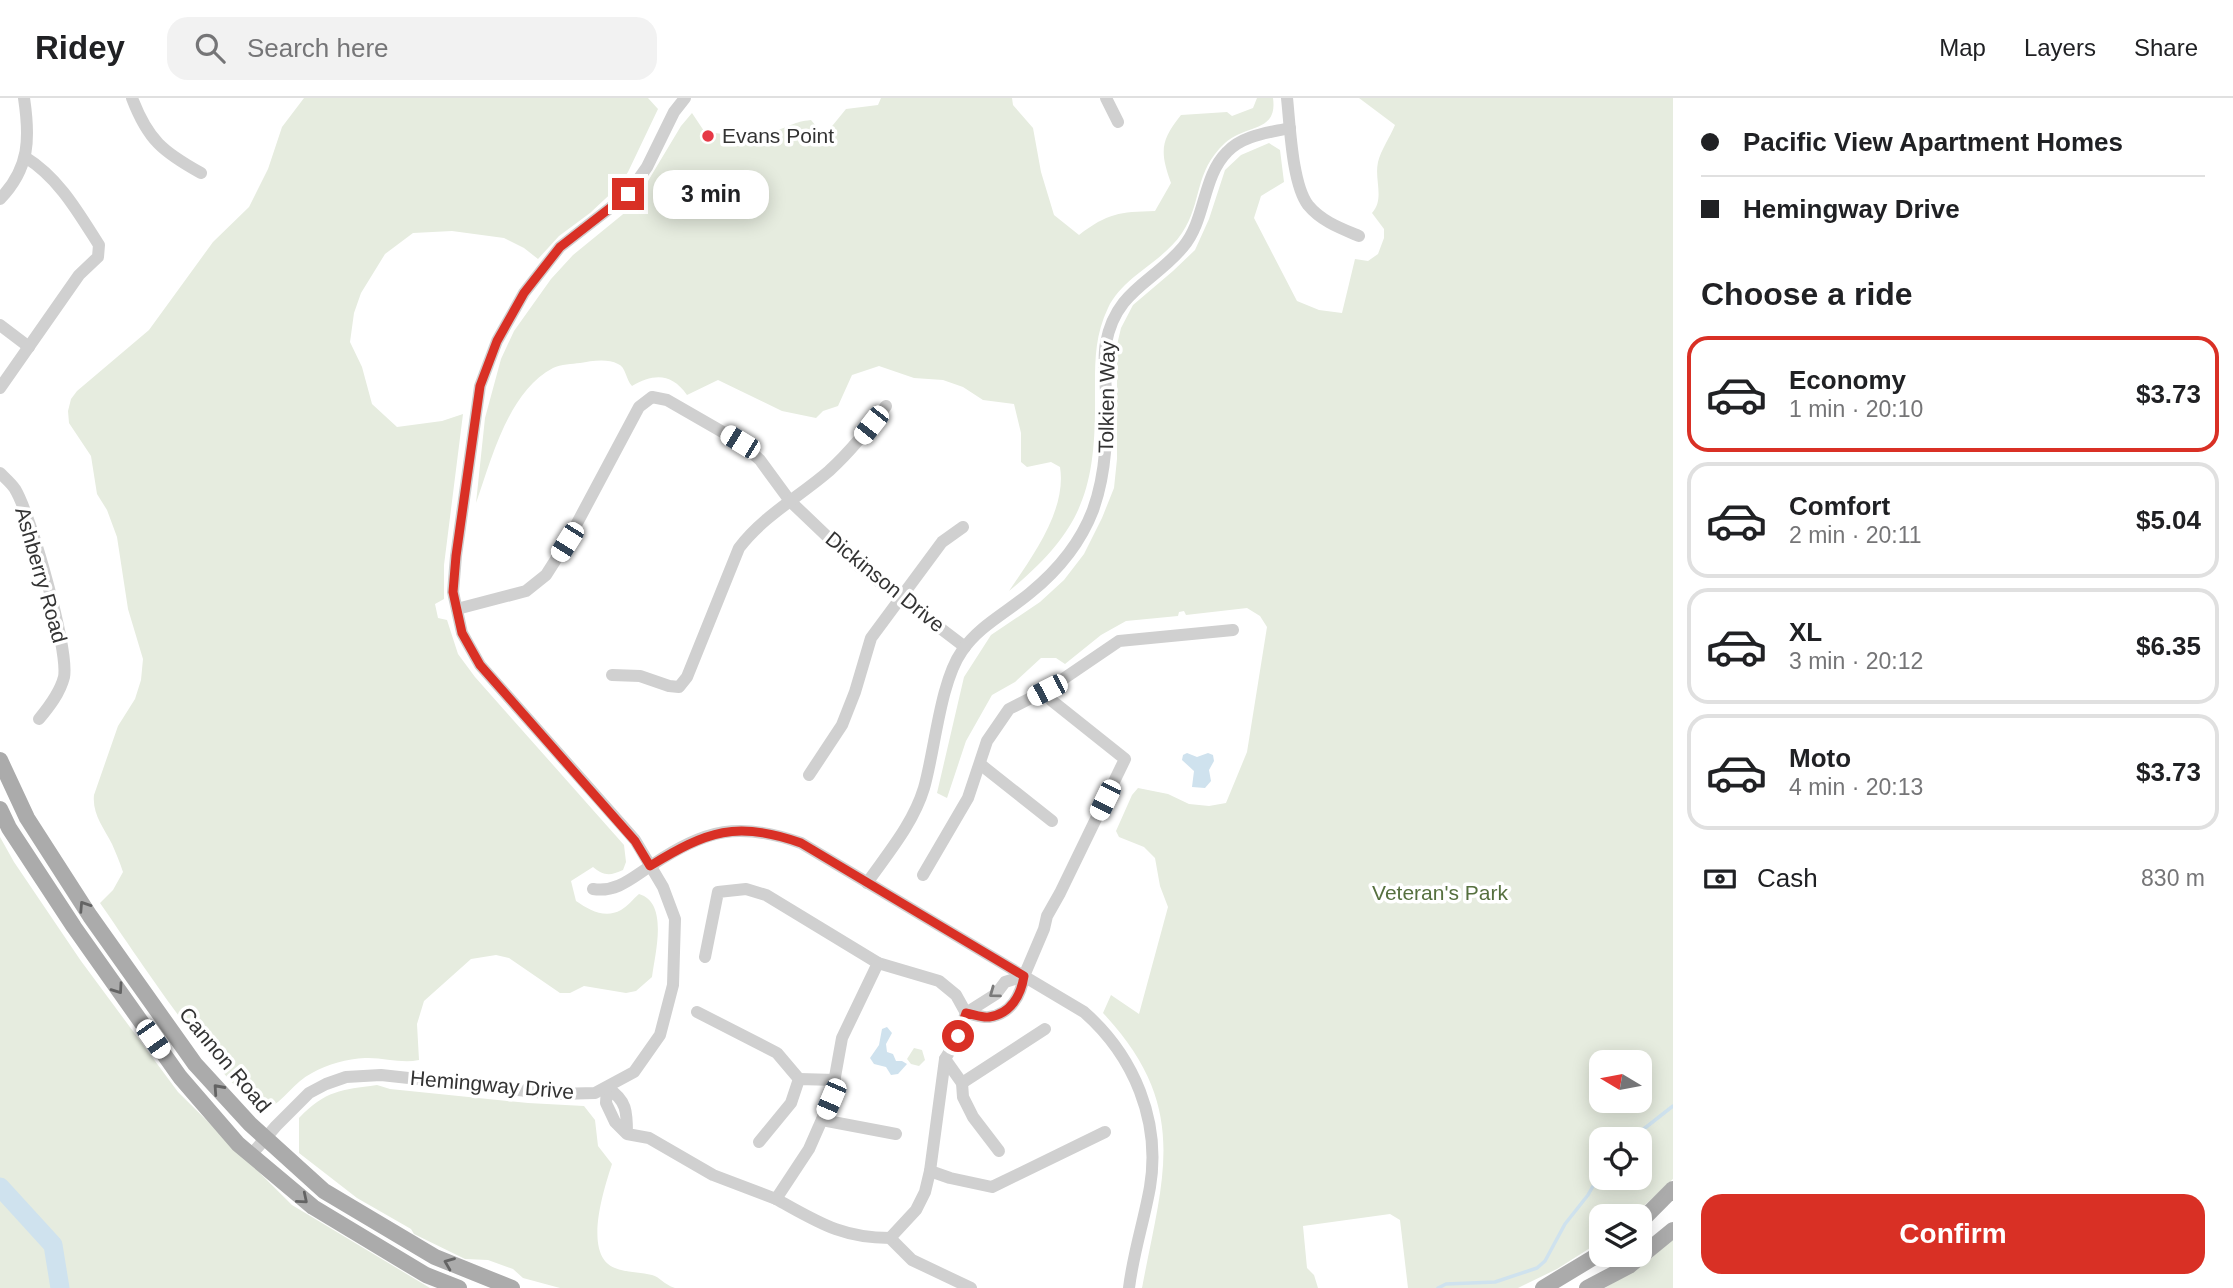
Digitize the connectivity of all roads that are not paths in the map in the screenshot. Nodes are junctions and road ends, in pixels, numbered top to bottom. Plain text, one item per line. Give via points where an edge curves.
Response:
1 (24, 98) edge
2 (132, 98) edge
3 (685, 98) edge
4 (1106, 98) edge
5 (1287, 98) edge
6 (1118, 122) dead end
7 (1290, 128) junction
8 (25, 157) junction
9 (201, 173) dead end
10 (0, 199) edge
11 (1359, 236) dead end
12 (0, 325) edge
13 (29, 347) junction
14 (0, 388) edge
15 (886, 406) dead end
16 (0, 473) edge
17 (790, 501) junction
18 (963, 527) dead end
19 (900, 597) junction
20 (457, 609) junction
21 (1233, 630) dead end
22 (965, 647) junction
23 (612, 675) dead end
24 (1047, 690) junction
25 (39, 719) dead end
26 (0, 760) edge
27 (980, 764) junction
28 (809, 775) dead end
29 (0, 809) edge
30 (1052, 821) dead end
31 (650, 866) junction
32 (923, 875) dead end
33 (867, 883) junction
34 (593, 889) dead end
35 (705, 957) dead end
36 (878, 963) junction
37 (1024, 976) junction
38 (697, 1012) dead end
39 (966, 1013) junction
40 (1045, 1029) dead end
41 (946, 1059) junction
42 (799, 1079) junction
43 (835, 1080) junction
44 (962, 1083) junction
45 (607, 1088) junction
46 (822, 1120) junction
47 (1105, 1132) dead end
48 (896, 1134) dead end
49 (265, 1139) junction
50 (759, 1142) dead end
51 (999, 1151) dead end
52 (251, 1156) junction
53 (930, 1171) junction
54 (1673, 1189) edge
55 (776, 1199) junction
56 (1652, 1210) edge
57 (1673, 1230) edge
58 (890, 1238) junction
59 (1589, 1260) edge
60 (458, 1288) edge
61 (512, 1288) edge
62 (971, 1288) edge
63 (1129, 1288) edge
64 (1543, 1288) edge
65 (1587, 1288) edge

1 - 8 street via 29,131
2 - 9 street via 161,149
3 - 20 street, Hemingway Drive via 628,194 560,247 524,293 497,341 480,386 456,556 453,592
4 - 6 street
5 - 7 street
7 - 11 street via 1295,169 1306,203 1326,221
7 - 22 street, Tolkien Way via 1250,137 1227,152 1214,172 1199,220 1184,247 1116,312 1105,346 1107,439 1093,510 1075,547 1030,593 981,628
8 - 10 street
8 - 13 street via 63,189 99,244 98,257 79,275
12 - 13 street
13 - 14 street
15 - 17 street via 855,445
16 - 25 street, Ashberry Road via 14,488 28,519 64,649 64,677
17 - 19 street, Dickinson Drive via 856,564
17 - 20 street, Dickinson Drive via 760,460 740,442 667,400 652,397 639,407 545,575 526,591
17 - 23 street via 751,532 739,548 679,687 640,676
18 - 19 street via 942,542
19 - 22 street, Dickinson Drive
19 - 28 street via 871,638 842,725
20 - 31 street, Hemingway Drive via 462,633 480,665 635,841
21 - 24 street via 1119,641
22 - 33 street, Tolkien Way via 950,673 923,790 909,824
24 - 27 street via 1009,709 987,741
24 - 37 street via 1051,700 1125,759 1047,916
49 -> 26 main road, Cannon Road via 195,1064 90,916 27,818
27 - 30 street
27 - 32 street via 968,798
29 -> 52 main road, Cannon Road via 74,927 180,1077
31 - 33 street via 715,833 749,830 801,843
31 - 34 street via 626,883 604,891
31 - 45 street, Hemingway Drive via 675,919 673,985 660,1035 634,1072
33 - 37 street
35 - 36 street via 718,892 746,889 766,895
36 - 39 street via 939,981 956,995
36 - 43 street via 842,1038
37 -> 39 street via 1005,982 996,994
37 - 39 street via 1021,992 1004,1011 989,1017
37 - 63 street via 1098,1024 1140,1088 1152,1136 1152,1163
38 - 42 street via 777,1053
39 - 41 street
40 - 44 street
41 - 44 street
41 - 53 street
42 - 43 street
42 - 50 street via 791,1103
43 - 46 street
44 - 51 street via 973,1117
45 - 49 street, Hemingway Drive via 595,1093 555,1094 355,1075 309,1093
45 - 55 street via 618,1095 627,1112 626,1134 649,1138 713,1175
46 - 48 street
46 - 55 street
47 - 53 street via 992,1187
49 - 52 street, Hemingway Drive
61 -> 49 main road, Cannon Road via 435,1257 324,1191
52 -> 60 main road, Cannon Road via 313,1207 426,1275
53 - 58 street via 916,1210
54 - 56 main road
55 - 58 street via 849,1235
57 - 65 main road via 1629,1266
58 - 62 street via 912,1260
59 - 64 main road

